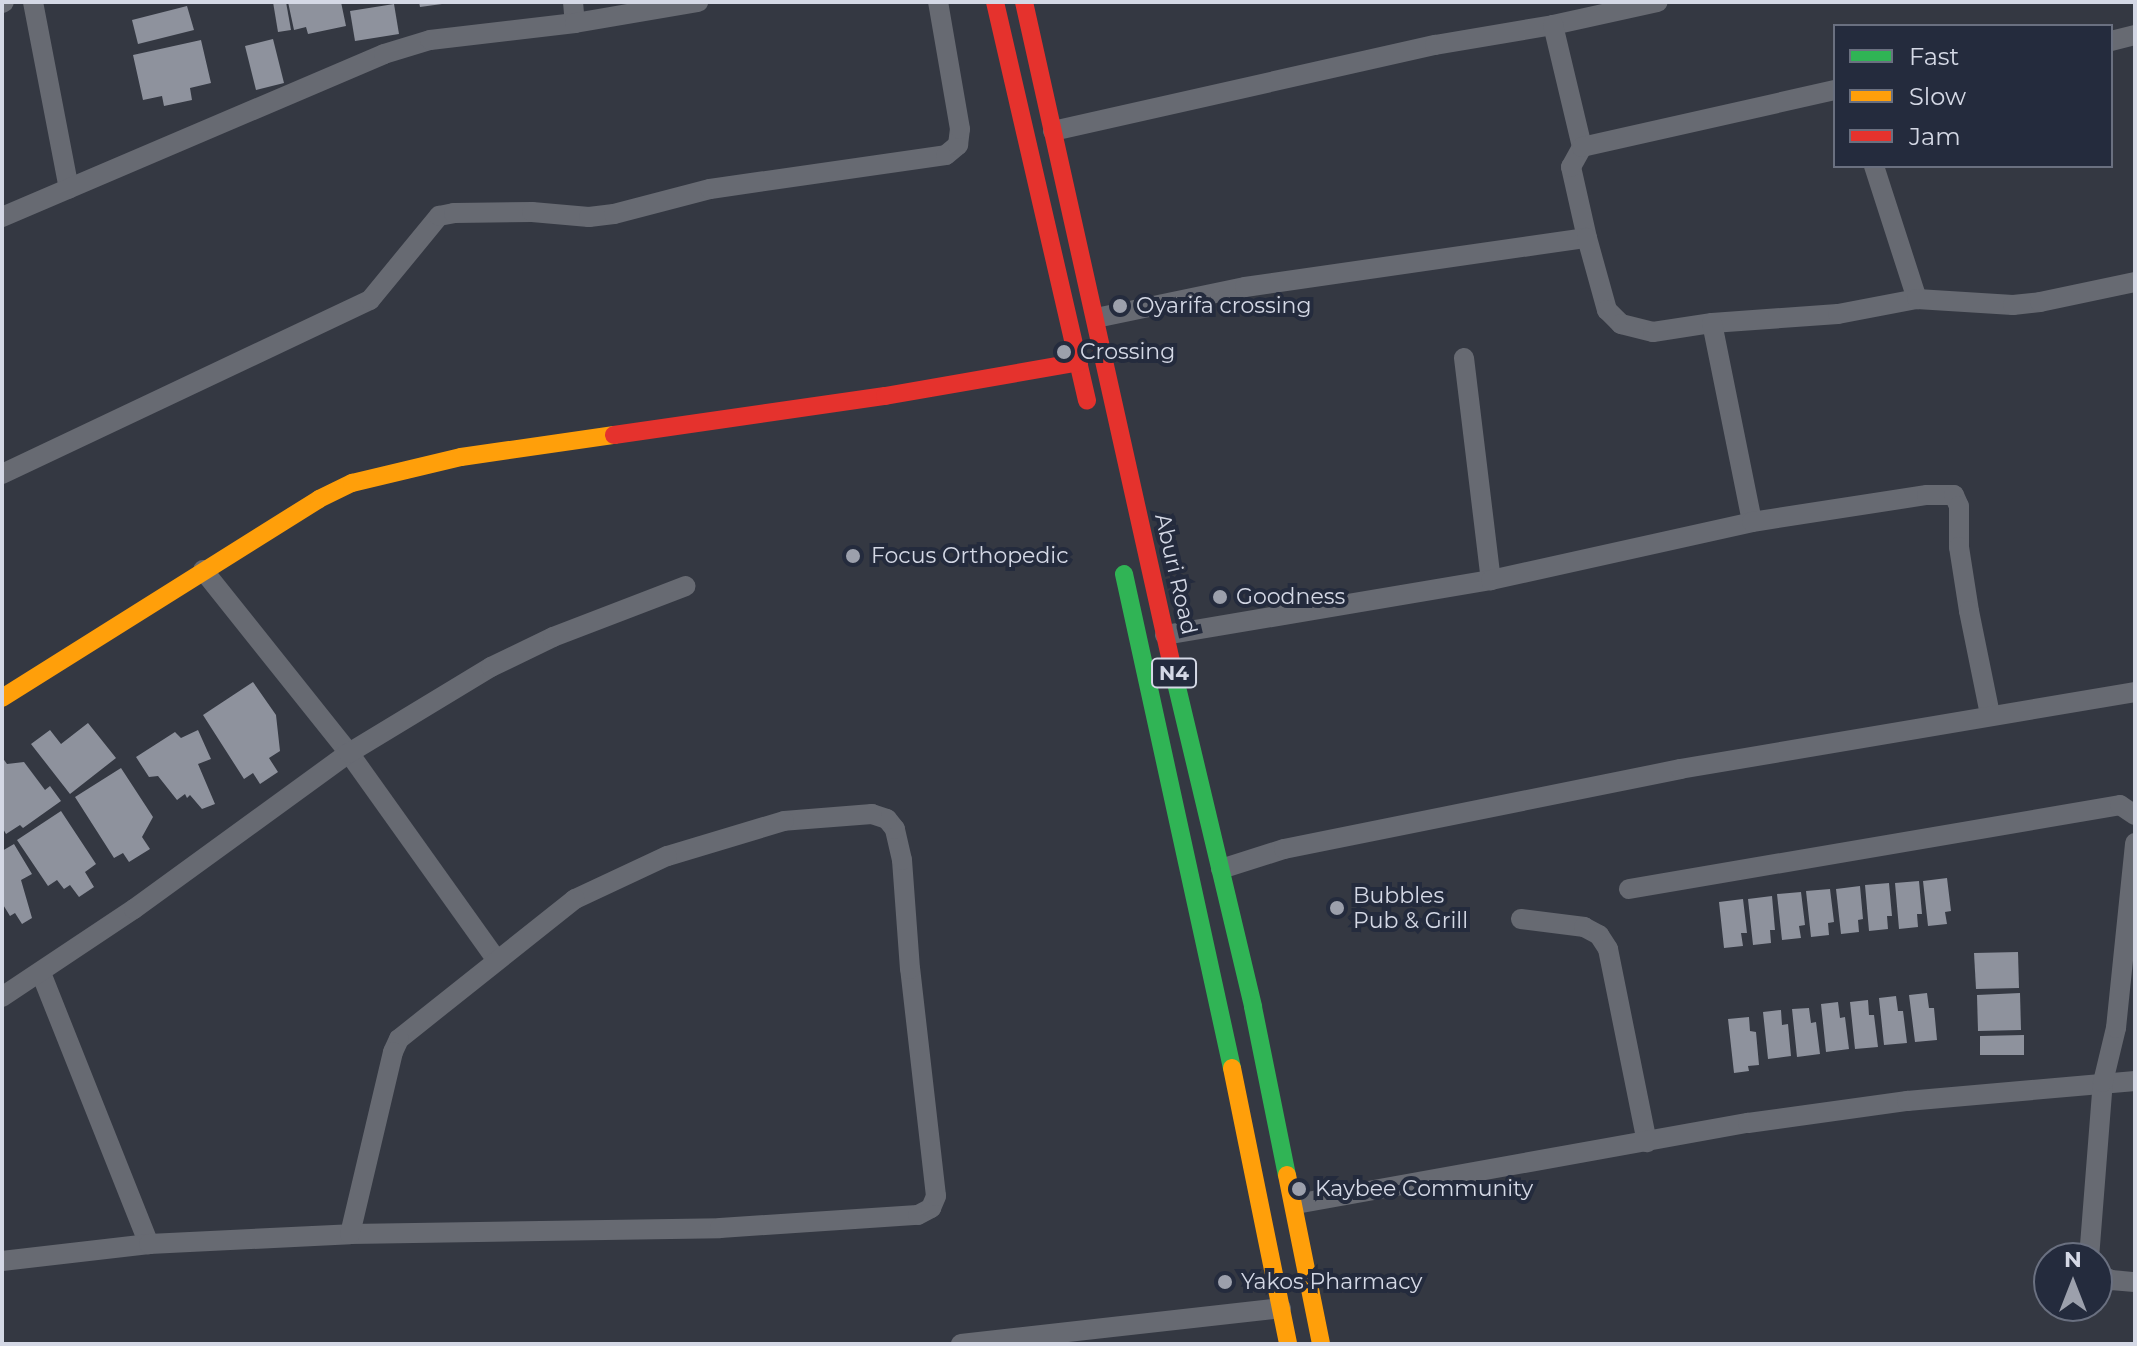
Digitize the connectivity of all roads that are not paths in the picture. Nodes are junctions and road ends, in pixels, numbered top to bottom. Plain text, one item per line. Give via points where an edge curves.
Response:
1 (33, 2) edge
2 (698, 2) edge
3 (938, 2) edge
4 (995, 2) edge
5 (1024, 2) edge
6 (1658, 2) edge
7 (574, 12) edge
8 (1553, 25) junction
9 (2135, 35) edge
10 (2113, 40) edge
11 (1833, 90) edge
12 (1053, 131) junction
13 (1582, 147) junction
14 (1875, 168) edge
15 (69, 189) junction
16 (2, 217) edge
17 (1587, 238) junction
18 (2135, 282) edge
19 (1917, 299) junction
20 (1096, 318) junction
21 (1712, 323) junction
22 (1464, 358) dead end
23 (1079, 362) junction
24 (1092, 423) dead end
25 (2, 474) edge
26 (1752, 522) junction
27 (1121, 561) dead end
28 (203, 570) junction
29 (1491, 580) junction
30 (686, 586) dead end
31 (1165, 635) junction
32 (2135, 692) edge
33 (2, 698) edge
34 (1990, 714) junction
35 (349, 753) junction
36 (2135, 815) edge
37 (1212, 829) junction
38 (1180, 837) junction
39 (2135, 843) edge
40 (1221, 869) junction
41 (1629, 889) dead end
42 (1521, 919) dead end
43 (496, 959) junction
44 (41, 973) junction
45 (2, 997) edge
46 (2135, 1081) edge
47 (2103, 1082) junction
48 (1647, 1142) junction
49 (1296, 1204) junction
50 (350, 1234) junction
51 (2090, 1242) edge
52 (149, 1244) junction
53 (2, 1261) edge
54 (2113, 1280) edge
55 (2135, 1282) edge
56 (1281, 1308) junction
57 (961, 1344) edge
58 (1288, 1344) edge
59 (1321, 1344) edge

1 - 15 street
2 - 7 street
3 - 25 street via 960,129 958,145 946,155 710,189 614,214 439,216 370,300
4 - 23 main road
5 - 12 main road, Aburi Road / N4
6 - 8 street
7 - 15 street via 384,54
8 - 12 street via 1435,45
8 - 13 street
9 - 10 street
11 - 13 street
12 - 20 main road, Aburi Road / N4
13 - 17 street via 1571,167
14 - 19 street
15 - 16 street
17 - 20 street via 1245,287
17 - 21 street via 1607,310 1621,324 1653,332
18 - 19 street via 2013,305
19 - 21 street via 1838,314
20 - 31 main road, Aburi Road / N4
21 - 26 street
22 - 29 street
23 - 24 main road
23 - 28 main road via 885,396 461,457 383,475 319,499
26 - 29 street
26 - 34 street via 1954,495 1969,611
27 - 38 main road, N4
28 - 33 main road
28 - 35 street
29 - 31 street
30 - 35 street via 491,667
31 - 37 main road, Aburi Road / N4
32 - 34 street
34 - 40 street via 1664,772 1284,849
35 - 43 street
35 - 44 street
36 - 41 street via 2120,805
37 - 38 main road
37 - 40 main road, Aburi Road / N4
38 - 56 main road, N4
39 - 47 street via 2116,1028
40 - 49 main road, Aburi Road / N4
42 - 48 street via 1584,927 1599,935 1608,949
43 - 50 street via 399,1039
43 - 50 street via 575,899 667,856 784,821 846,814 887,819 895,829 902,860 936,1196 931,1208 897,1218 720,1228
44 - 45 street
44 - 52 street
46 - 47 street
47 - 48 street via 1907,1101
47 - 51 street
48 - 49 street
49 - 59 main road, Aburi Road / N4
50 - 52 street
52 - 53 street
54 - 55 street
56 - 57 street
56 - 58 main road, N4

